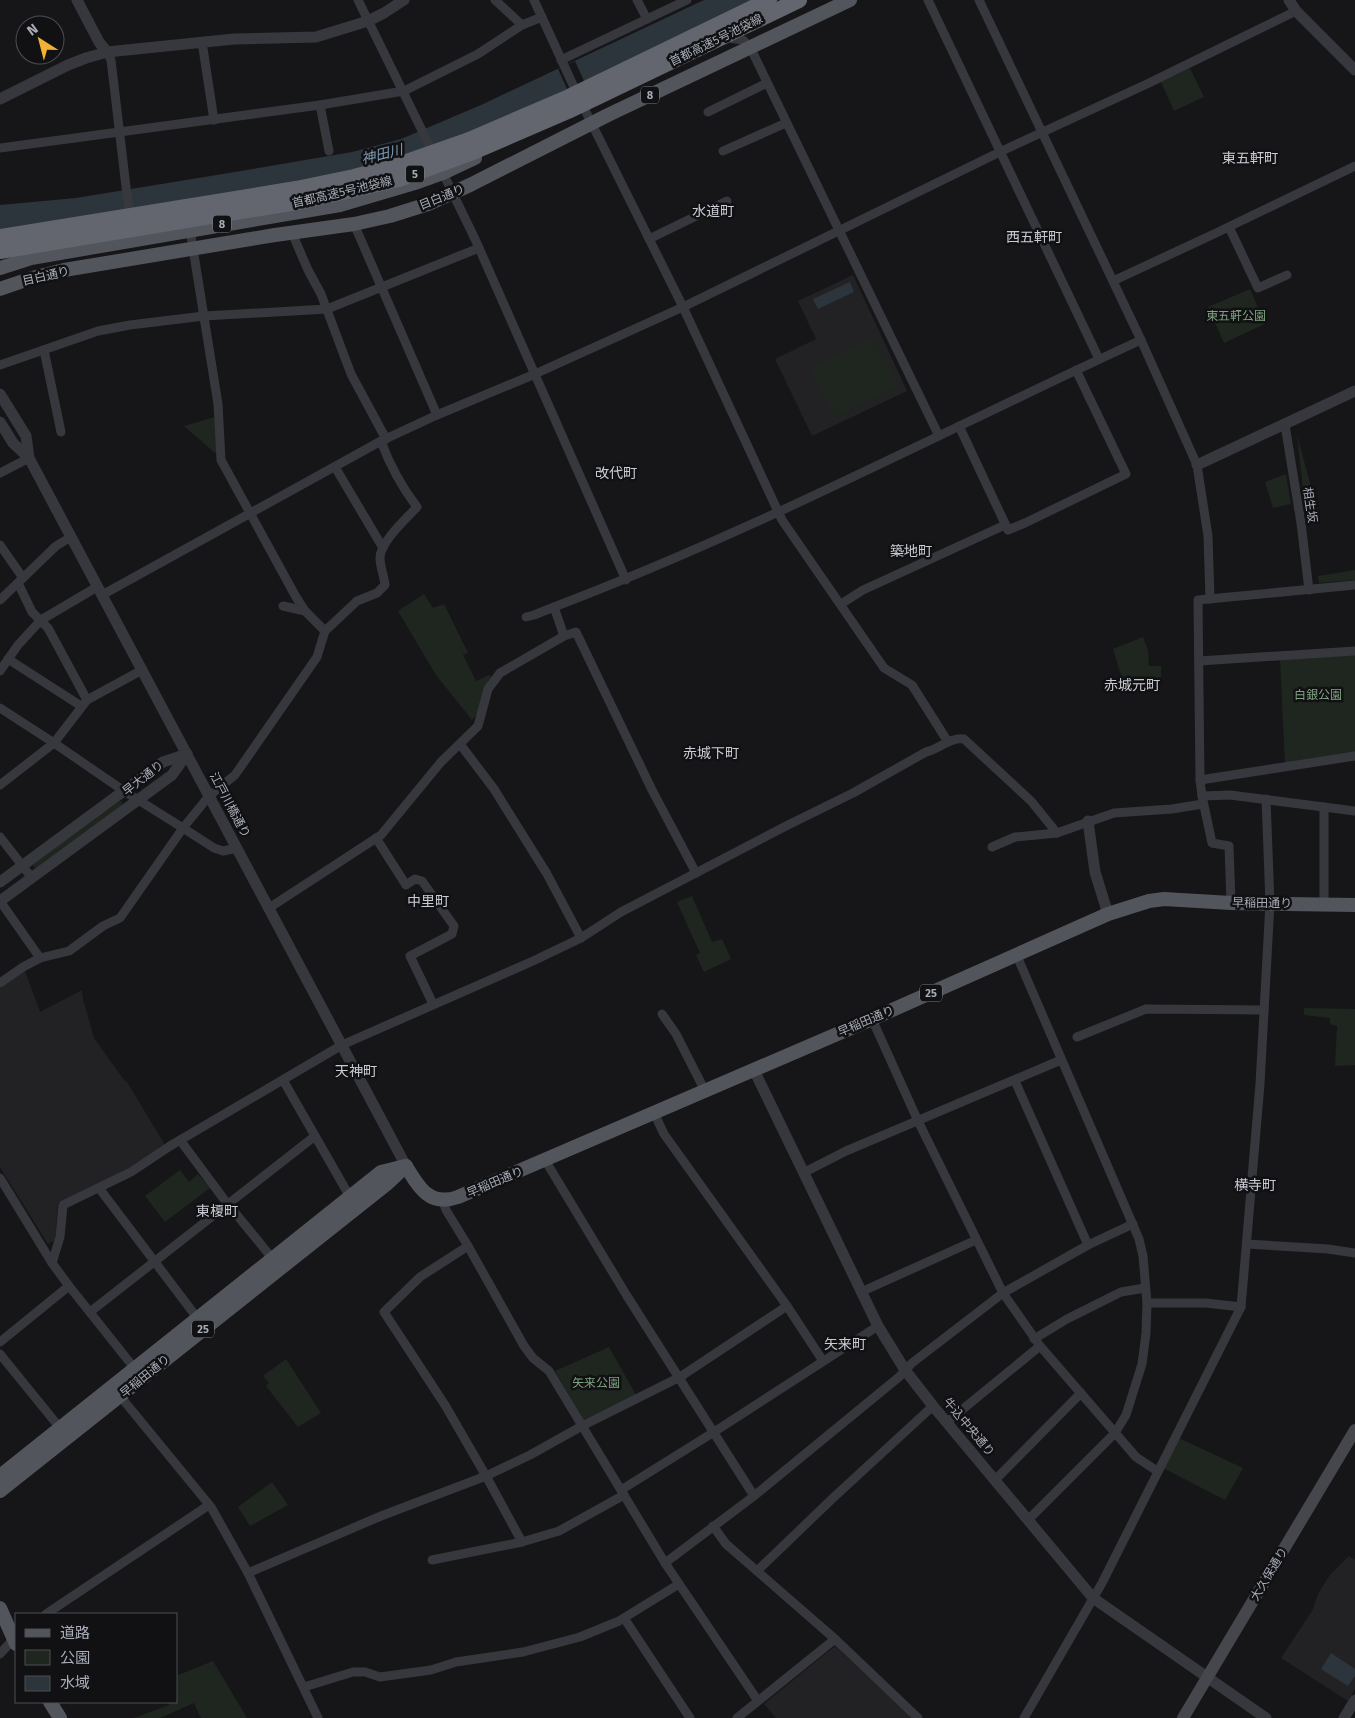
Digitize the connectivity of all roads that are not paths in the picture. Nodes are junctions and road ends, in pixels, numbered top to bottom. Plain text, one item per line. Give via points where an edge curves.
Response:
1 (77, 0) edge
2 (358, 0) edge
3 (404, 0) edge
4 (495, 0) edge
5 (534, 0) edge
6 (638, 0) edge
7 (687, 0) edge
8 (770, 0) edge
9 (800, 0) edge
10 (809, 0) edge
11 (850, 0) edge
12 (928, 0) edge
13 (979, 0) edge
14 (1289, 0) edge
15 (1296, 11) junction
16 (542, 17) junction
17 (647, 19) junction
18 (368, 21) junction
19 (522, 25) junction
20 (728, 38) junction
21 (202, 42) junction
22 (750, 47) junction
23 (107, 52) junction
24 (562, 62) junction
25 (1355, 70) edge
26 (767, 83) junction
27 (404, 91) junction
28 (0, 99) edge
29 (581, 103) junction
30 (320, 105) junction
31 (708, 112) dead end
32 (214, 120) junction
33 (591, 123) junction
34 (786, 123) junction
35 (120, 132) junction
36 (1042, 132) junction
37 (0, 148) edge
38 (329, 151) dead end
39 (723, 151) dead end
40 (1000, 152) junction
41 (1355, 166) edge
42 (443, 173) junction
43 (453, 193) junction
44 (727, 201) dead end
45 (354, 224) junction
46 (1229, 227) junction
47 (190, 230) junction
48 (839, 231) junction
49 (292, 233) junction
50 (0, 237) edge
51 (135, 239) junction
52 (649, 239) junction
53 (480, 248) junction
54 (193, 250) junction
55 (0, 251) edge
56 (0, 268) edge
57 (1287, 274) dead end
58 (1113, 281) junction
59 (380, 288) junction
60 (0, 290) edge
61 (683, 307) junction
62 (327, 309) junction
63 (204, 316) junction
64 (1141, 340) junction
65 (44, 350) junction
66 (1099, 359) junction
67 (0, 365) edge
68 (1076, 370) junction
69 (535, 374) junction
70 (1355, 391) edge
71 (0, 394) edge
72 (437, 415) junction
73 (0, 422) edge
74 (1285, 425) junction
75 (959, 426) junction
76 (61, 432) dead end
77 (939, 436) junction
78 (383, 440) junction
79 (29, 458) junction
80 (1197, 465) junction
81 (335, 467) junction
82 (0, 473) edge
83 (250, 512) junction
84 (778, 512) junction
85 (1005, 525) junction
86 (71, 537) junction
87 (0, 545) edge
88 (383, 548) junction
89 (626, 580) junction
90 (20, 581) junction
91 (1355, 585) edge
92 (1309, 590) junction
93 (100, 591) junction
94 (1210, 599) junction
95 (0, 600) edge
96 (842, 604) junction
97 (283, 606) dead end
98 (554, 607) junction
99 (305, 611) junction
100 (526, 617) dead end
101 (41, 620) junction
102 (325, 631) junction
103 (564, 636) junction
104 (1355, 651) edge
105 (8, 659) junction
106 (1199, 661) junction
107 (142, 670) junction
108 (0, 671) edge
109 (84, 703) junction
110 (0, 708) edge
111 (948, 742) junction
112 (54, 743) junction
113 (460, 744) junction
114 (187, 754) junction
115 (1355, 756) edge
116 (1200, 780) junction
117 (0, 784) edge
118 (124, 791) junction
119 (209, 796) junction
120 (138, 799) junction
121 (1266, 799) junction
122 (1202, 800) junction
123 (1324, 807) junction
124 (1355, 812) edge
125 (1088, 821) junction
126 (183, 828) junction
127 (1057, 834) junction
128 (0, 837) edge
129 (376, 838) junction
130 (992, 847) dead end
131 (237, 848) junction
132 (22, 866) junction
133 (696, 873) junction
134 (32, 878) junction
135 (0, 882) edge
136 (0, 901) edge
137 (1231, 903) junction
138 (1270, 903) junction
139 (1324, 904) junction
140 (1355, 905) edge
141 (269, 908) junction
142 (1108, 914) junction
143 (581, 938) junction
144 (1017, 956) junction
145 (40, 958) junction
146 (0, 983) edge
147 (433, 1004) junction
148 (1264, 1010) junction
149 (662, 1014) dead end
150 (872, 1019) junction
151 (1077, 1037) dead end
152 (342, 1045) junction
153 (1061, 1060) junction
154 (754, 1070) junction
155 (283, 1080) junction
156 (1015, 1081) junction
157 (705, 1091) junction
158 (654, 1113) junction
159 (918, 1121) junction
160 (315, 1136) junction
161 (180, 1140) junction
162 (545, 1160) junction
163 (406, 1166) junction
164 (803, 1172) junction
165 (0, 1178) edge
166 (99, 1188) junction
167 (350, 1197) junction
168 (443, 1201) junction
169 (228, 1204) junction
170 (1133, 1224) junction
171 (976, 1240) junction
172 (1246, 1244) junction
173 (1088, 1245) junction
174 (468, 1246) junction
175 (1355, 1253) edge
176 (272, 1258) junction
177 (52, 1262) junction
178 (154, 1262) junction
179 (69, 1286) junction
180 (1146, 1288) junction
181 (861, 1292) junction
182 (1003, 1293) junction
183 (1147, 1303) junction
184 (787, 1306) junction
185 (1241, 1307) junction
186 (90, 1312) junction
187 (198, 1319) junction
188 (878, 1326) junction
189 (0, 1342) edge
190 (1037, 1343) junction
191 (0, 1354) edge
192 (823, 1362) junction
193 (135, 1369) junction
194 (905, 1370) junction
195 (680, 1377) junction
196 (1081, 1393) junction
197 (120, 1396) junction
198 (933, 1406) junction
199 (947, 1422) junction
200 (582, 1426) junction
201 (60, 1428) junction
202 (1355, 1430) edge
203 (714, 1432) junction
204 (1115, 1433) junction
205 (1157, 1471) junction
206 (0, 1476) edge
207 (486, 1476) junction
208 (995, 1480) junction
209 (0, 1491) edge
210 (622, 1492) junction
211 (754, 1496) junction
212 (209, 1505) junction
213 (1028, 1520) junction
214 (713, 1526) junction
215 (522, 1542) junction
216 (432, 1560) dead end
217 (665, 1563) junction
218 (757, 1571) junction
219 (248, 1573) junction
220 (679, 1584) junction
221 (1092, 1598) junction
222 (0, 1608) edge
223 (47, 1613) edge
224 (624, 1618) junction
225 (835, 1639) junction
226 (15, 1640) edge
227 (0, 1654) edge
228 (1206, 1678) junction
229 (304, 1687) junction
230 (1355, 1700) edge
231 (758, 1701) junction
232 (51, 1703) edge
233 (60, 1718) edge
234 (318, 1718) edge
235 (690, 1718) edge
236 (738, 1718) edge
237 (918, 1718) edge
238 (1024, 1718) edge
239 (1183, 1718) edge
240 (1266, 1718) edge
241 (1344, 1718) edge

1 - 23 street
2 - 18 street
3 - 18 street
4 - 19 street
5 - 16 street
6 - 17 street
7 - 17 street
8 - 50 highway, 首都高速5号池袋線 / 5, bridge via 561,100 469,140 395,166 296,189
9 - 55 highway, 首都高速5号池袋線 / 5, bridge via 560,115 474,152 399,179 303,201
10 - 20 main road, 目白通り / 8
11 - 22 main road, 目白通り / 8
12 - 40 street
13 - 36 street
14 - 15 street
15 - 25 street
15 - 36 street
16 - 19 street
16 - 24 street
17 - 24 street
18 - 21 street via 316,37
18 - 27 street
19 - 27 street via 478,54
20 - 22 street via 743,40
20 - 29 main road, 目白通り / 8
21 - 23 street
21 - 32 street
22 - 26 street
22 - 33 main road, 目白通り / 8
23 - 28 street via 68,65
23 - 35 street via 111,60
24 - 29 street
26 - 31 street
26 - 34 street
27 - 30 street
27 - 42 street
29 - 33 street
29 - 42 main road, 目白通り / 8
30 - 32 street
30 - 38 street
32 - 35 street
33 - 43 main road, 目白通り / 8
33 - 52 street
34 - 39 street
34 - 48 street
35 - 37 street
35 - 51 street
36 - 40 street
36 - 58 street
40 - 48 street
40 - 66 street
41 - 46 street
42 - 43 street
42 - 47 main road, 目白通り / 8 via 340,205
43 - 45 main road, 目白通り / 8 via 390,216
43 - 53 street
44 - 52 street
45 - 49 main road, 目白通り / 8
45 - 59 street
46 - 57 street via 1258,288
46 - 58 street
47 - 51 main road, 目白通り / 8
47 - 54 street
48 - 61 street
48 - 77 street
49 - 54 main road, 目白通り / 8
49 - 62 street
51 - 56 main road, 目白通り / 8 via 31,258
52 - 61 street
53 - 59 street
53 - 69 street
54 - 60 main road, 目白通り / 8 via 64,270
54 - 63 street
58 - 64 street
59 - 62 street
59 - 72 street
61 - 69 street
61 - 84 street
62 - 63 street
62 - 78 street via 351,374
63 - 65 street via 98,331
63 - 83 street via 218,404 221,460
64 - 66 street
64 - 80 street
65 - 67 street
65 - 76 street
66 - 68 street
68 - 75 street
68 - 85 street via 1126,474 1026,523 1008,530
69 - 72 street
69 - 89 street
70 - 74 street
71 - 79 street, 江戸川橋通り via 26,436
72 - 78 street
73 - 79 street, 江戸川橋通り via 13,443
74 - 80 street
74 - 92 street, 相生坂
75 - 77 street
75 - 85 street
77 - 84 street
78 - 81 street
78 - 88 street via 389,465 417,507
79 - 82 street
79 - 86 street, 江戸川橋通り
80 - 94 street via 1208,536
81 - 83 street
81 - 88 street
83 - 93 street
83 - 99 street
84 - 89 street
84 - 96 street
85 - 96 street via 863,590
86 - 90 street via 56,546
86 - 93 street, 江戸川橋通り
87 - 90 street
88 - 102 street via 380,556 385,585 377,593 356,601
89 - 98 street
90 - 95 street
90 - 101 street via 32,612
91 - 92 street
92 - 94 street
93 - 101 street
93 - 107 street, 江戸川橋通り
94 - 106 street via 1198,600
96 - 111 street via 884,668 912,685
97 - 99 street
98 - 100 street
98 - 103 street
99 - 102 street
101 - 105 street
101 - 109 street via 48,628
102 - 119 street via 317,657 235,775
103 - 113 street via 500,673 488,689 478,726
103 - 133 street via 576,632
104 - 106 street
105 - 108 street
105 - 109 street
106 - 116 street
107 - 109 street
107 - 114 street, 江戸川橋通り
109 - 112 street
110 - 112 street
111 - 127 street via 964,739 1030,801
111 - 133 street
112 - 117 street
112 - 118 street
113 - 129 street
113 - 143 street via 498,796
114 - 118 street, 早大通り via 163,762
114 - 119 street, 江戸川橋通り
114 - 120 street, 早大通り via 172,775
115 - 116 street
116 - 122 street
118 - 120 street
118 - 132 street, 早大通り
119 - 126 street
119 - 131 street, 江戸川橋通り
120 - 126 street
120 - 134 street, 早大通り
121 - 122 street via 1230,795
121 - 123 street
121 - 138 street
122 - 125 street via 1172,809 1114,812
122 - 137 street via 1212,843 1229,846
123 - 124 street
123 - 139 street
125 - 127 street
125 - 142 street via 1096,872
126 - 131 street via 214,848 223,851
126 - 145 street via 120,918 103,926 69,951
127 - 130 street via 1015,837
128 - 132 street
129 - 141 street
129 - 147 street via 406,885 415,879 422,881 454,926 452,934 410,956
131 - 141 street, 江戸川橋通り
132 - 134 street
132 - 135 street, 早大通り
133 - 143 street via 621,912
134 - 136 street, 早大通り
136 - 145 street
137 - 138 main road, 早稲田通り / 25
137 - 142 main road, 早稲田通り / 25 via 1156,900
138 - 139 main road, 早稲田通り / 25
138 - 148 street
139 - 140 main road, 早稲田通り / 25
141 - 152 street, 江戸川橋通り
142 - 144 main road, 早稲田通り / 25
143 - 147 street
144 - 150 main road, 早稲田通り / 25
144 - 153 street
145 - 146 street
147 - 152 street
148 - 151 street via 1146,1010
148 - 172 street
149 - 157 street
150 - 154 main road, 早稲田通り / 25
150 - 159 street
152 - 155 street
152 - 163 street, 江戸川橋通り
153 - 156 street
153 - 170 street
154 - 157 main road, 早稲田通り / 25
154 - 164 street, 牛込中央通り
155 - 160 street
155 - 161 street
156 - 159 street
156 - 173 street
157 - 158 main road, 早稲田通り / 25
158 - 162 main road, 早稲田通り / 25
158 - 184 street via 664,1134
159 - 164 street
159 - 171 street
160 - 167 street
160 - 169 street
161 - 166 street via 131,1172
161 - 169 street
162 - 168 main road, 早稲田通り / 25
162 - 195 street
163 - 167 main road, 早稲田通り / 25 via 381,1172
163 - 168 main road via 425,1192
163 - 197 main road, 早稲田通り / 25
164 - 181 street, 牛込中央通り
165 - 177 street
166 - 177 street via 63,1205 60,1237
166 - 178 street
167 - 176 main road, 早稲田通り / 25
168 - 174 street
169 - 176 street
169 - 178 street
170 - 173 street
170 - 180 street via 1143,1256
171 - 181 street
171 - 182 street
172 - 175 street
172 - 185 street
173 - 182 street
174 - 200 street via 524,1346 549,1371
174 - 207 street via 420,1277 384,1312 445,1405
176 - 187 main road, 早稲田通り / 25
177 - 179 street
178 - 186 street
178 - 187 street
179 - 186 street
179 - 189 street
180 - 183 street
180 - 190 street via 1121,1292 1066,1319
181 - 188 street, 牛込中央通り
182 - 190 street
182 - 194 street
183 - 185 street via 1206,1303
183 - 204 street via 1142,1364 1126,1415
184 - 192 street
184 - 195 street
185 - 205 street
186 - 193 street
187 - 193 main road, 早稲田通り / 25
188 - 192 street
188 - 194 street, 牛込中央通り
190 - 196 street
190 - 199 street
191 - 201 street
192 - 203 street
193 - 201 main road, 早稲田通り / 25
194 - 198 street, 牛込中央通り
194 - 211 street
195 - 200 street
195 - 203 street
196 - 204 street
196 - 208 street
197 - 209 main road, 早稲田通り / 25
197 - 212 street
198 - 199 street, 牛込中央通り
198 - 218 street
199 - 208 street, 牛込中央通り
200 - 207 street
200 - 210 street
201 - 206 main road, 早稲田通り / 25
202 - 228 main road, 大久保通り
203 - 210 street
203 - 211 street
204 - 205 street via 1136,1457
204 - 213 street
205 - 221 street
207 - 215 street
207 - 219 street via 381,1516
208 - 213 street, 牛込中央通り
210 - 215 street via 559,1531
210 - 217 street
211 - 214 street
212 - 219 street
212 - 223 street
213 - 221 street, 牛込中央通り
214 - 217 street
214 - 218 street via 726,1544
215 - 216 street
217 - 220 street
218 - 225 street
219 - 229 street
220 - 224 street
220 - 231 street
221 - 228 street, 牛込中央通り
221 - 238 street
222 - 226 main road
224 - 229 street via 580,1637 523,1652 394,1676 353,1672
224 - 235 street
225 - 231 street
225 - 237 street
226 - 227 street
228 - 239 main road, 大久保通り
228 - 240 street, 牛込中央通り
229 - 234 street
230 - 241 street
231 - 236 street
232 - 233 main road

